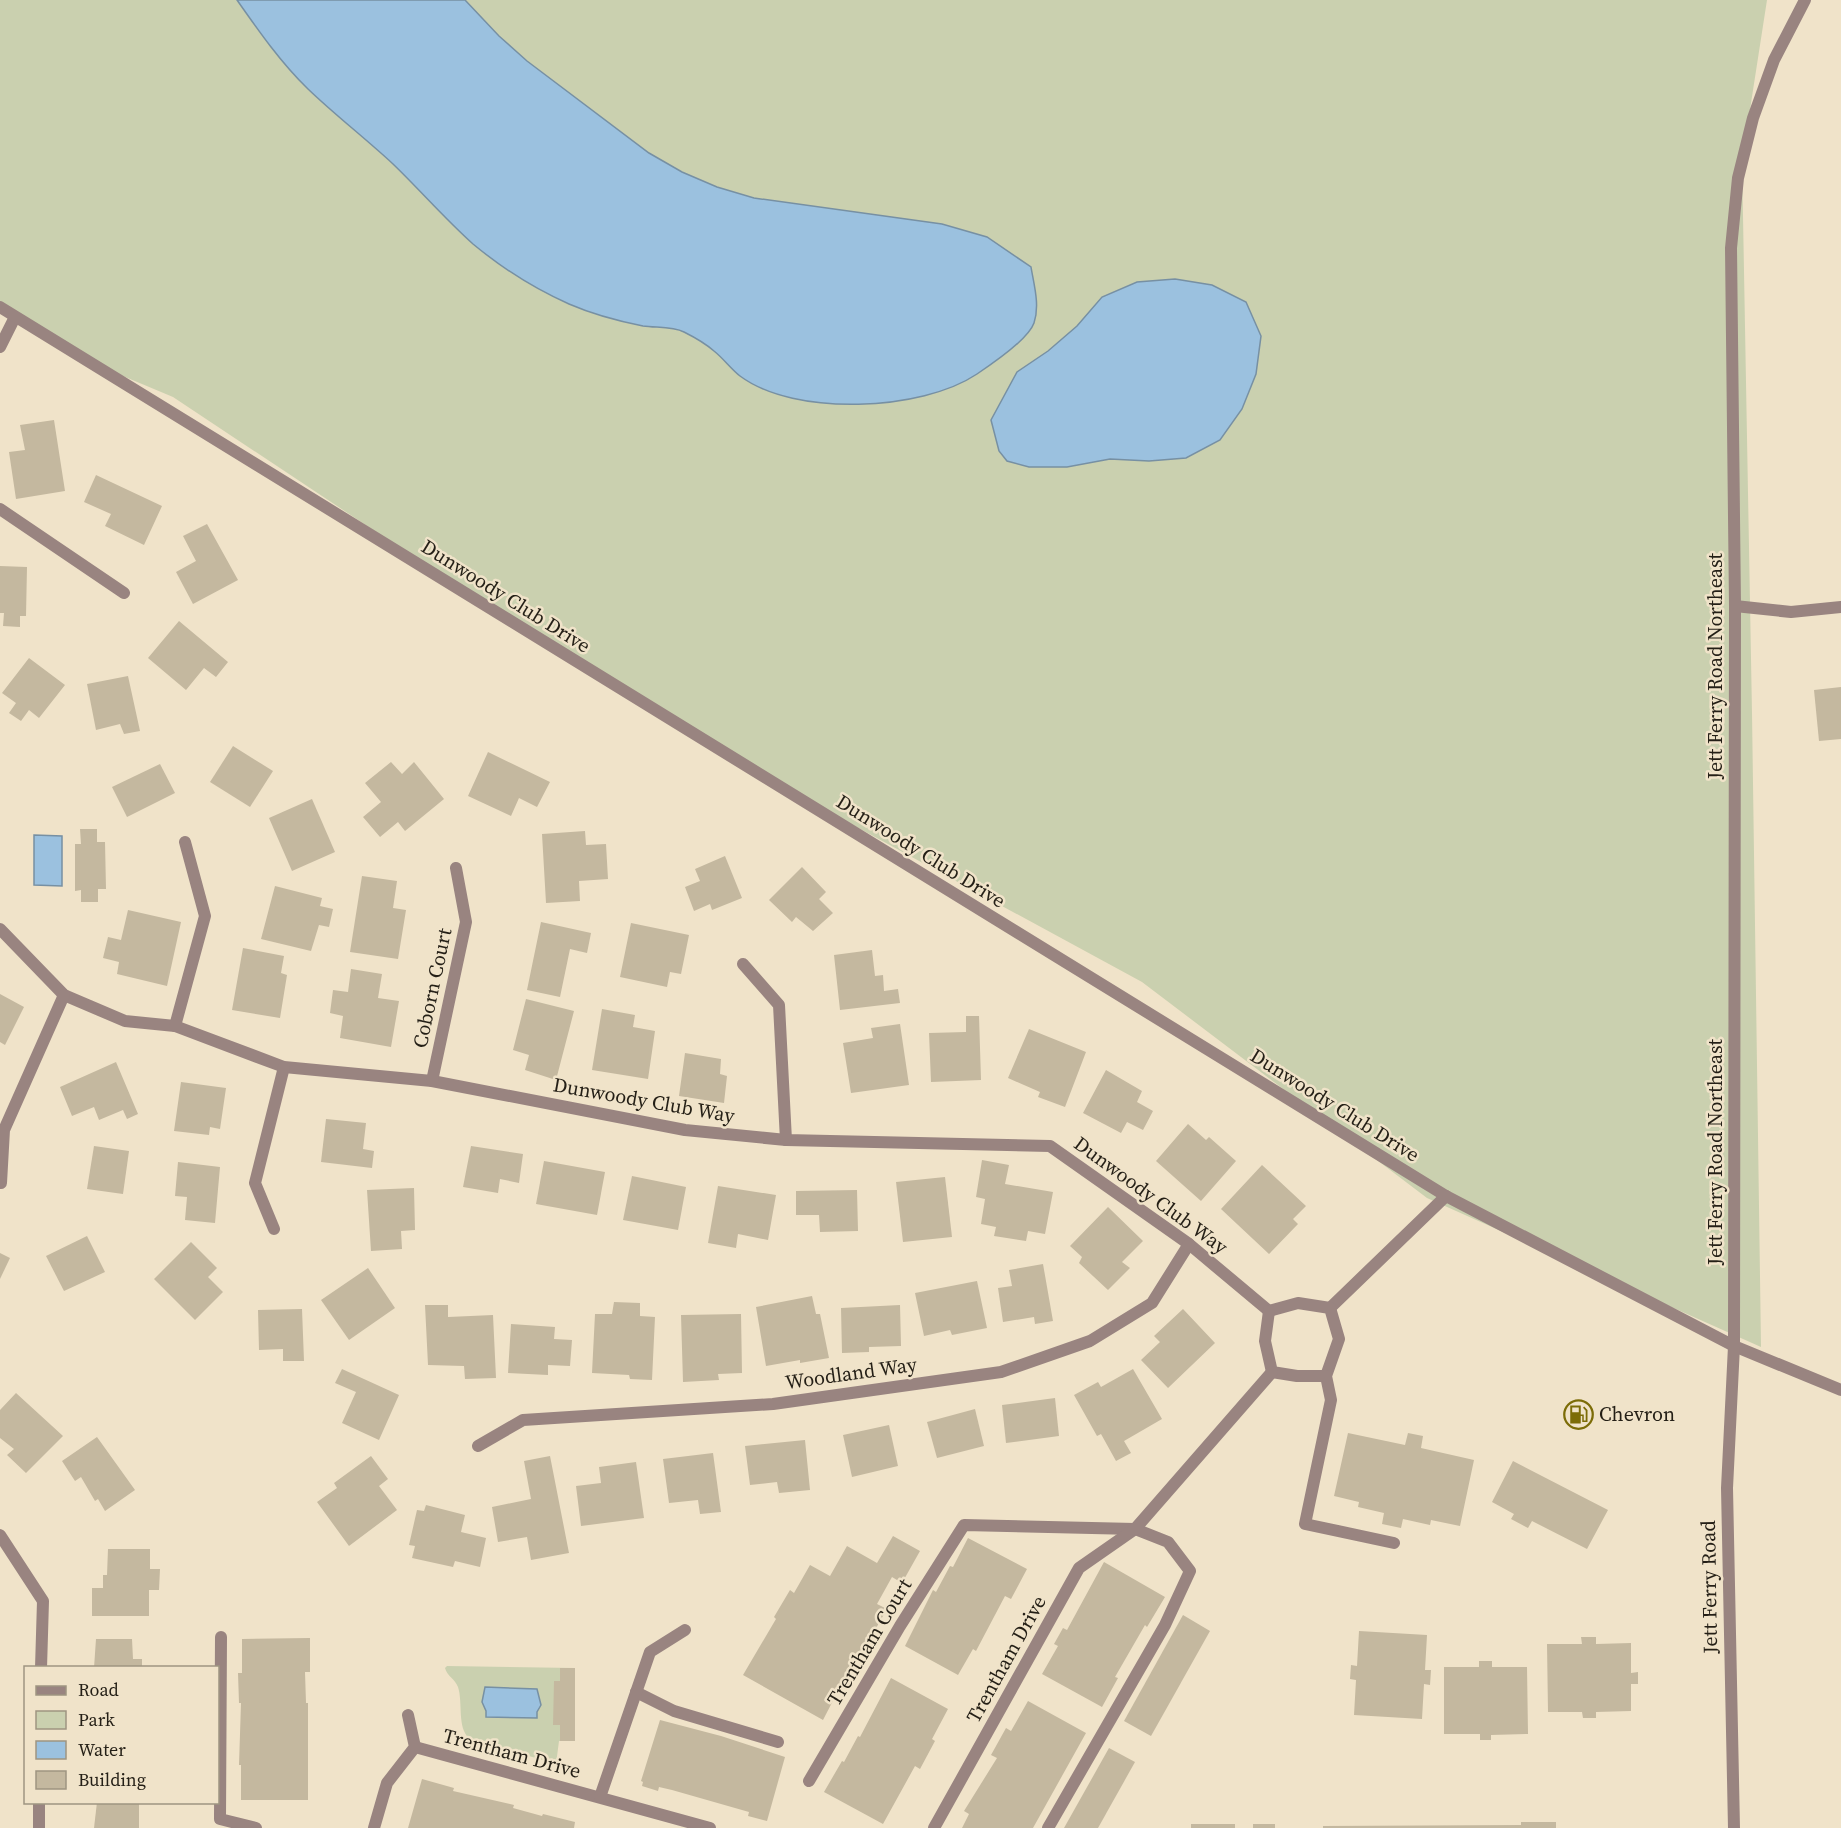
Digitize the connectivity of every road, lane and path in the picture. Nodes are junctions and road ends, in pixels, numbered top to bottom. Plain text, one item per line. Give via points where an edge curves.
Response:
1 (1805, 0) edge
2 (0, 307) edge
3 (15, 317) junction
4 (0, 346) edge
5 (0, 509) edge
6 (124, 593) dead end
7 (1736, 606) junction
8 (1841, 607) edge
9 (185, 843) dead end
10 (456, 868) dead end
11 (0, 929) edge
12 (743, 964) dead end
13 (64, 995) junction
14 (175, 1026) junction
15 (284, 1067) junction
16 (432, 1081) junction
17 (786, 1140) junction
18 (1, 1183) edge
19 (1446, 1196) junction
20 (274, 1229) dead end
21 (1189, 1244) junction
22 (1329, 1308) junction
23 (1269, 1311) junction
24 (1734, 1346) junction
25 (1272, 1372) junction
26 (1326, 1376) junction
27 (1841, 1390) edge
28 (478, 1446) dead end
29 (1135, 1529) junction
30 (0, 1535) edge
31 (1394, 1543) dead end
32 (685, 1630) dead end
33 (221, 1637) dead end
34 (41, 1666) edge
35 (636, 1692) junction
36 (408, 1715) dead end
37 (778, 1742) dead end
38 (415, 1747) junction
39 (808, 1781) dead end
40 (600, 1797) junction
41 (39, 1804) edge
42 (39, 1828) edge
43 (256, 1828) edge
44 (374, 1828) edge
45 (710, 1828) edge
46 (934, 1828) edge
47 (1048, 1828) edge
48 (1734, 1828) edge

1 - 7 street, Jett Ferry Road Northeast via 1774,60 1753,118 1738,178 1731,248
2 - 3 street, Dunwoody Club Drive
3 - 4 street
3 - 19 street, Dunwoody Club Drive
5 - 6 street
7 - 8 street via 1791,612
7 - 24 street, Jett Ferry Road Northeast
9 - 14 street via 206,916
10 - 16 street, Coborn Court via 466,922
11 - 13 street, Dunwoody Club Way
12 - 17 street via 779,1005
13 - 14 street, Dunwoody Club Way via 125,1021
13 - 18 street via 4,1130
14 - 15 street, Dunwoody Club Way
15 - 16 street, Dunwoody Club Way
15 - 20 street via 255,1183
16 - 17 street, Dunwoody Club Way via 686,1130
17 - 21 street, Dunwoody Club Way via 1050,1146
19 - 22 street
19 - 24 street, Dunwoody Club Drive
21 - 23 street, Dunwoody Club Way
21 - 28 street, Woodland Way via 1152,1304 1090,1341 1001,1372 773,1404 523,1420
22 - 23 street via 1298,1303
22 - 26 street via 1339,1339
23 - 25 street via 1265,1341
24 - 27 street, Dunwoody Club Drive
24 - 48 street, Jett Ferry Road via 1727,1488
25 - 26 street
25 - 29 street, Trentham Drive
26 - 31 street via 1331,1400 1305,1524
29 - 39 street, Trentham Court via 964,1525
29 - 46 street, Trentham Drive via 1079,1568
29 - 47 street via 1168,1542 1190,1570 1165,1625
30 - 34 street via 42,1601
32 - 35 street, Trentham Drive via 650,1652
33 - 43 street via 220,1819
35 - 37 street via 674,1711
35 - 40 street, Trentham Drive
36 - 38 street, Trentham Drive
38 - 40 street, Trentham Drive
38 - 44 street, Trentham Drive via 387,1783
40 - 45 street, Trentham Drive
41 - 42 street

